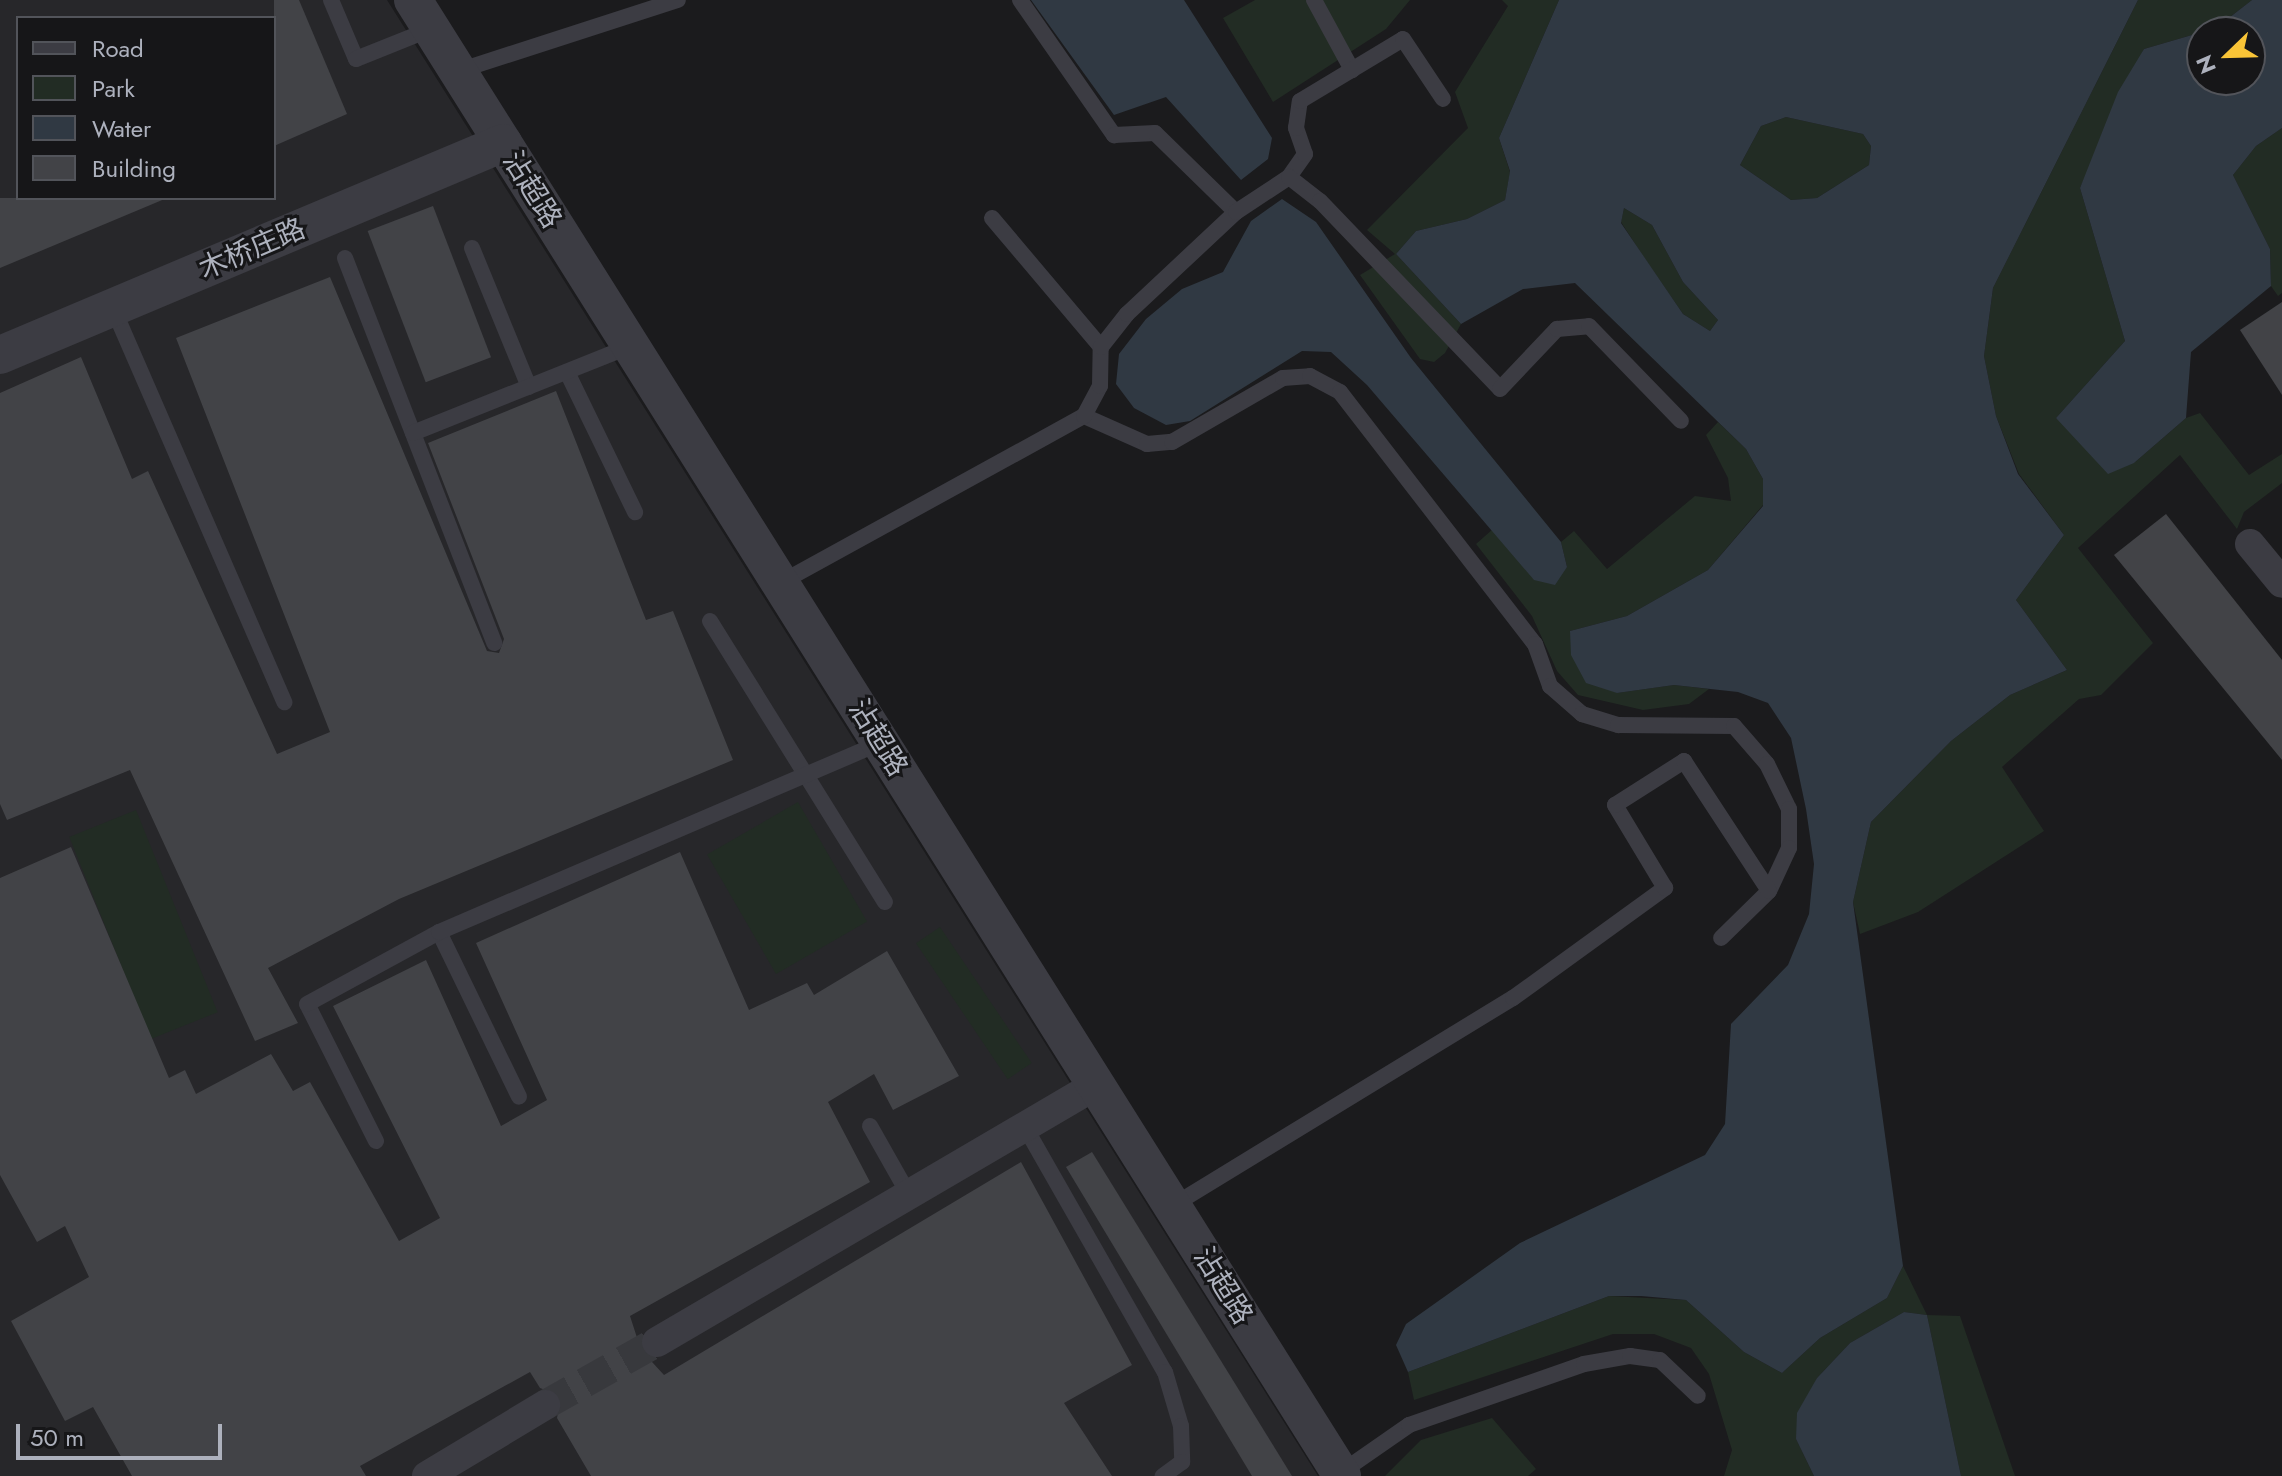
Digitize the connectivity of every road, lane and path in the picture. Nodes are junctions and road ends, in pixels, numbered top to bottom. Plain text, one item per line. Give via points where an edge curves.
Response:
1 (331, 0) edge
2 (678, 0) edge
3 (1020, 0) edge
4 (1314, 0) edge
5 (422, 14) edge
6 (1352, 70) junction
7 (458, 71) junction
8 (1443, 99) dead end
9 (503, 143) junction
10 (1289, 177) junction
11 (1236, 212) junction
12 (992, 218) dead end
13 (472, 248) dead end
14 (345, 258) dead end
15 (113, 308) junction
16 (631, 346) junction
17 (1101, 347) junction
18 (0, 355) edge
19 (567, 372) junction
20 (529, 387) junction
21 (1084, 416) junction
22 (1681, 421) dead end
23 (413, 433) junction
24 (635, 512) dead end
25 (2250, 544) dead end
26 (780, 583) junction
27 (2282, 583) edge
28 (710, 621) dead end
29 (494, 643) dead end
30 (284, 702) dead end
31 (881, 743) junction
32 (806, 775) junction
33 (1769, 891) junction
34 (885, 902) dead end
35 (439, 932) junction
36 (1721, 938) dead end
37 (1096, 1085) junction
38 (519, 1097) dead end
39 (870, 1126) dead end
40 (1025, 1127) junction
41 (376, 1141) dead end
42 (909, 1195) junction
43 (1172, 1206) junction
44 (657, 1342) tunnel mouth
45 (1698, 1396) dead end
46 (545, 1405) tunnel mouth
47 (1182, 1462) junction
48 (1341, 1474) edge
49 (427, 1476) edge
50 (1163, 1476) edge
51 (1193, 1476) edge

1 - 5 lane via 356,59
2 - 7 lane
3 - 11 lane via 1114,135 1155,133
4 - 6 lane
5 - 7 street, 沾超路
6 - 8 lane via 1403,39
6 - 10 lane via 1300,101 1296,128 1305,154
7 - 9 street, 沾超路
9 - 15 street, 木桥庄路
9 - 16 street, 沾超路
10 - 11 lane
10 - 22 lane via 1320,201 1500,389 1557,329 1589,326
11 - 17 lane via 1127,314
12 - 17 lane
13 - 20 lane
14 - 23 lane
15 - 18 street, 木桥庄路
15 - 30 lane
16 - 19 lane
16 - 26 street, 沾超路
17 - 21 lane via 1100,386
19 - 20 lane
19 - 24 lane
20 - 23 lane
21 - 26 lane
21 - 33 lane via 1147,444 1172,442 1283,378 1310,376 1340,392 1535,644 1550,686 1582,714 1618,725 1702,721 1734,726 1767,764 1789,809 1789,848
23 - 29 lane
25 - 27 street
26 - 31 street, 沾超路
28 - 32 lane
31 - 32 lane
31 - 37 street, 沾超路
32 - 34 lane
32 - 35 lane
33 - 36 lane
33 - 43 lane via 1684,761 1615,805 1665,888 1513,998
35 - 38 lane
35 - 41 lane via 307,1004
37 - 40 street
37 - 43 street, 沾超路
39 - 42 lane
40 - 42 street
40 - 47 lane via 1165,1372 1181,1426
42 - 44 street
43 - 48 street, 沾超路
45 - 48 lane via 1660,1360 1630,1356 1584,1364 1409,1425
46 - 49 street
47 - 50 lane
47 - 51 lane

